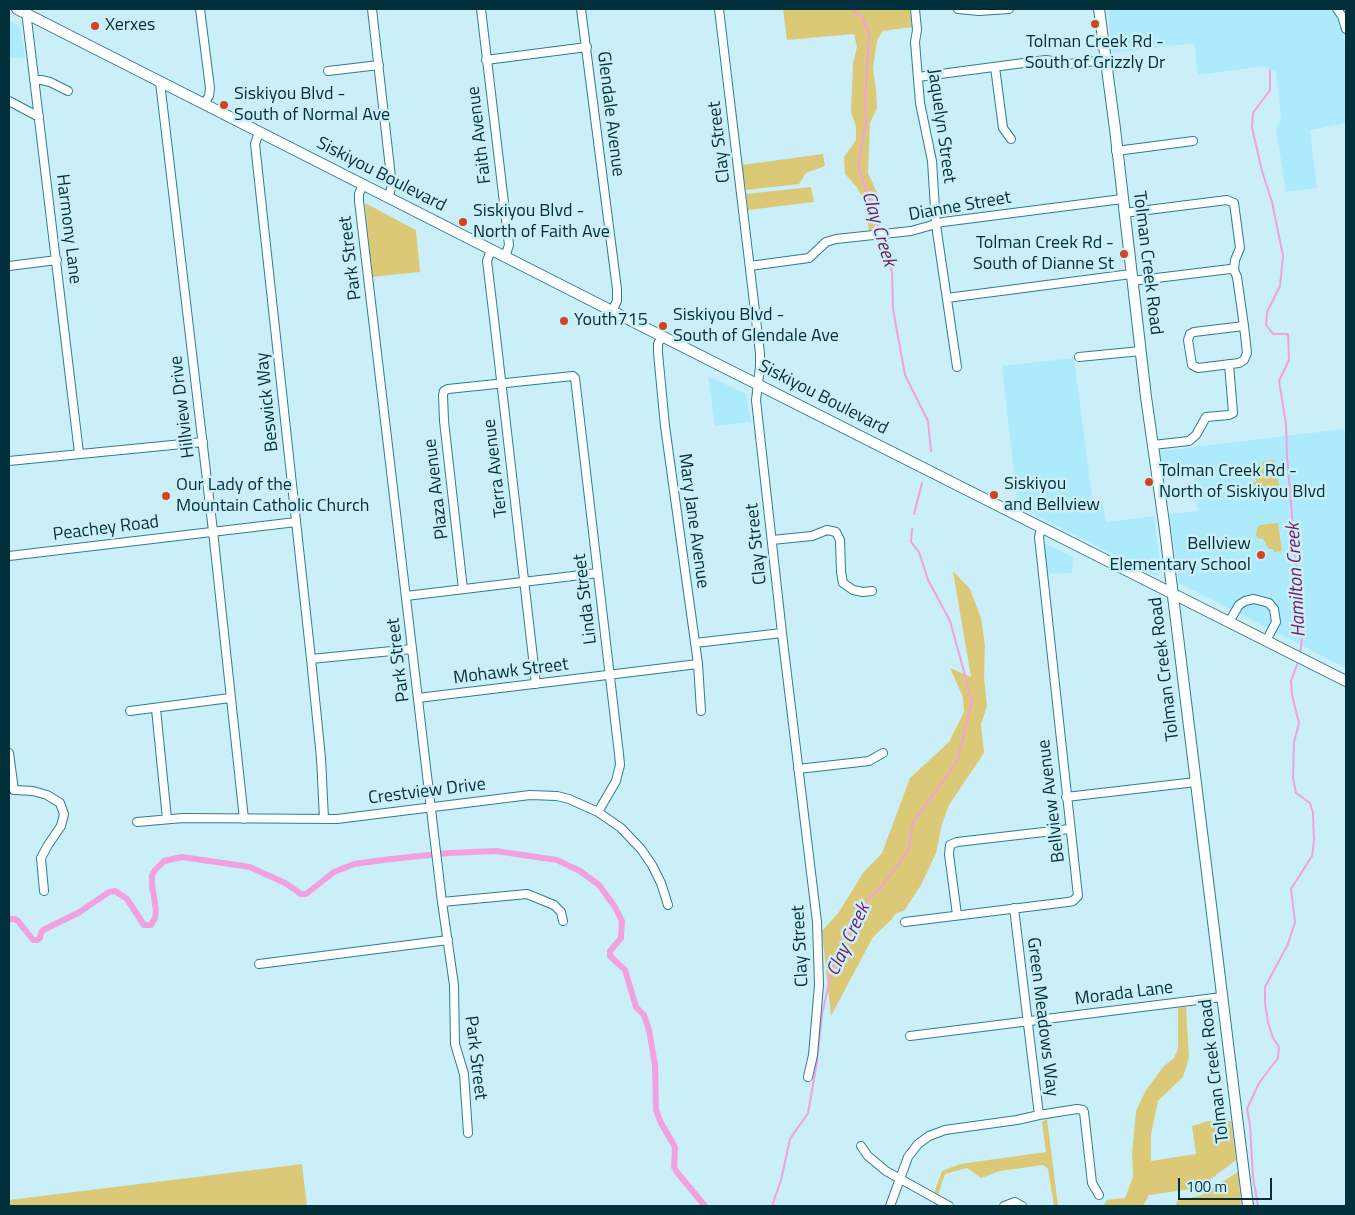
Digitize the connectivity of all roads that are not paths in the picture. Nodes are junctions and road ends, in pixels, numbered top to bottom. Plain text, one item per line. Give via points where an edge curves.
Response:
1 (200, 9) edge
2 (372, 9) edge
3 (481, 9) edge
4 (582, 9) edge
5 (719, 9) edge
6 (915, 9) edge
7 (958, 9) edge
8 (1009, 9) edge
9 (1099, 9) edge
10 (1337, 9) edge
11 (23, 10) edge
12 (966, 10) edge
13 (1346, 29) edge
14 (587, 47) junction
15 (486, 60) junction
16 (1105, 60) junction
17 (379, 65) junction
18 (995, 67) junction
19 (328, 71) dead end
20 (918, 77) junction
21 (34, 80) junction
22 (160, 82) junction
23 (68, 91) dead end
24 (9, 101) edge
25 (204, 104) junction
26 (39, 117) junction
27 (259, 132) junction
28 (1011, 139) dead end
29 (1193, 141) dead end
30 (1116, 151) junction
31 (363, 184) junction
32 (388, 197) junction
33 (1122, 199) junction
34 (1124, 213) junction
35 (936, 224) junction
36 (491, 250) junction
37 (505, 257) junction
38 (57, 260) junction
39 (9, 266) edge
40 (750, 266) junction
41 (1234, 270) junction
42 (1132, 277) junction
43 (947, 298) junction
44 (612, 311) junction
45 (1244, 326) junction
46 (662, 336) junction
47 (1141, 351) junction
48 (1079, 357) dead end
49 (1229, 364) junction
50 (957, 367) dead end
51 (501, 383) junction
52 (758, 384) junction
53 (203, 442) junction
54 (1153, 445) junction
55 (79, 453) junction
56 (9, 461) edge
57 (296, 522) junction
58 (1164, 523) junction
59 (1041, 527) junction
60 (213, 530) junction
61 (772, 540) junction
62 (9, 556) edge
63 (598, 573) junction
64 (1148, 581) junction
65 (524, 582) junction
66 (463, 589) junction
67 (872, 591) dead end
68 (1173, 594) junction
69 (406, 596) junction
70 (1229, 622) junction
71 (782, 633) junction
72 (1266, 641) junction
73 (695, 643) junction
74 (412, 649) junction
75 (311, 659) junction
76 (698, 664) junction
77 (610, 675) junction
78 (1346, 681) edge
79 (536, 684) junction
80 (230, 698) junction
81 (418, 698) junction
82 (156, 709) junction
83 (130, 711) dead end
84 (701, 712) dead end
85 (9, 752) edge
86 (883, 753) dead end
87 (798, 769) junction
88 (1196, 782) junction
89 (1066, 797) junction
90 (431, 807) junction
91 (598, 812) junction
92 (167, 819) junction
93 (244, 819) junction
94 (324, 819) junction
95 (137, 822) dead end
96 (1070, 829) junction
97 (44, 891) dead end
98 (442, 902) junction
99 (668, 905) dead end
100 (1014, 908) junction
101 (957, 915) junction
102 (563, 921) dead end
103 (905, 922) dead end
104 (448, 940) junction
105 (259, 964) dead end
106 (1222, 997) junction
107 (1027, 1022) junction
108 (910, 1036) dead end
109 (808, 1077) dead end
110 (1039, 1114) junction
111 (468, 1132) dead end
112 (861, 1146) dead end
113 (899, 1180) junction
114 (1099, 1195) dead end
115 (890, 1206) edge
116 (950, 1206) edge
117 (1004, 1206) edge
118 (1022, 1206) edge
119 (1248, 1206) edge

1 - 25 street via 210,88
2 - 17 street
3 - 15 street, Faith Avenue
4 - 14 street, Glendale Avenue
5 - 40 street, Clay Street
6 - 20 street, Jaquelyn Street
7 - 12 street
8 - 12 street
9 - 16 main road, Tolman Creek Road
10 - 13 street
11 - 21 street, Harmony Lane
11 - 22 main road, Siskiyou Boulevard
14 - 15 street
14 - 44 street, Glendale Avenue via 617,289
15 - 37 street, Faith Avenue via 509,245
16 - 18 street via 1068,64 1046,60
16 - 30 main road, Tolman Creek Road
17 - 19 street
17 - 32 street via 392,186
18 - 20 street
18 - 28 street via 1003,128
20 - 35 street, Jaquelyn Street via 932,161
21 - 23 street via 50,82
21 - 26 street, Harmony Lane
22 - 25 main road, Siskiyou Boulevard
22 - 53 street, Hillview Drive
24 - 26 street
25 - 27 main road, Siskiyou Boulevard
26 - 38 street, Harmony Lane
27 - 31 main road, Siskiyou Boulevard
27 - 57 street, Beswick Way via 255,144
29 - 30 street
30 - 33 main road, Tolman Creek Road
31 - 32 main road, Siskiyou Boulevard
31 - 69 street, Park Street via 359,201
32 - 36 main road, Siskiyou Boulevard
33 - 34 main road, Tolman Creek Road
33 - 35 street, Dianne Street
34 - 41 street via 1230,200 1236,208 1240,238
34 - 42 main road, Tolman Creek Road
35 - 40 street, Dianne Street via 911,231 826,242 810,258
35 - 43 street, Jaquelyn Street
36 - 37 main road, Siskiyou Boulevard
36 - 51 street, Terra Avenue via 488,261
37 - 44 main road, Siskiyou Boulevard
38 - 39 street
38 - 55 street, Harmony Lane
40 - 52 street, Clay Street via 760,353
41 - 42 street
41 - 45 street
42 - 43 street
42 - 47 main road, Tolman Creek Road
43 - 50 street, Jaquelyn Street
44 - 46 main road, Siskiyou Boulevard
45 - 49 street via 1246,356 1241,362
45 - 49 street via 1192,332 1189,337 1192,365 1196,368
46 - 52 main road, Siskiyou Boulevard
46 - 73 street, Mary Jane Avenue via 658,353 665,426
47 - 48 street
47 - 54 main road, Tolman Creek Road
49 - 54 street via 1233,412 1206,417 1189,441
51 - 63 street, Linda Street via 570,375 575,378
51 - 65 street, Terra Avenue
51 - 66 street, Plaza Avenue via 448,389 443,395
52 - 59 main road, Siskiyou Boulevard
52 - 61 street, Clay Street via 756,400
53 - 55 street
53 - 60 street, Hillview Drive
54 - 58 main road, Tolman Creek Road
55 - 56 street
57 - 60 street, Peachey Road
57 - 75 street, Beswick Way
58 - 64 main road via 1161,536 1165,574 1160,580
58 - 68 main road, Tolman Creek Road
59 - 64 main road, Siskiyou Boulevard
59 - 89 street, Bellview Avenue via 1039,536
60 - 62 street, Peachey Road
60 - 80 street, Hillview Drive
61 - 67 street via 812,536 827,530 836,532 840,540 844,583 854,590
61 - 71 street, Clay Street
63 - 65 street
63 - 77 street, Linda Street
64 - 68 main road, Siskiyou Boulevard
65 - 66 street
65 - 79 street, Terra Avenue
66 - 69 street
68 - 70 main road, Siskiyou Boulevard
68 - 88 main road, Tolman Creek Road
69 - 74 street, Park Street
70 - 72 main road, Siskiyou Boulevard
70 - 72 street via 1245,601 1254,599 1269,603 1274,609 1276,622
71 - 73 street
71 - 87 street, Clay Street
72 - 78 main road, Siskiyou Boulevard
73 - 76 street, Mary Jane Avenue
74 - 75 street
74 - 81 street, Park Street
75 - 94 street, Beswick Way
76 - 77 street, Mohawk Street
76 - 84 street, Mary Jane Avenue
77 - 79 street, Mohawk Street
77 - 91 street, Linda Street via 620,765 614,786
79 - 81 street, Mohawk Street
80 - 82 street
80 - 93 street, Hillview Drive
81 - 90 street, Park Street
82 - 83 street
82 - 92 street
85 - 97 street via 14,790 47,795 60,803 64,814 61,826 41,858
86 - 87 street via 869,760
87 - 109 street, Clay Street via 817,922 819,985
88 - 89 street
88 - 106 main road, Tolman Creek Road
89 - 96 street, Bellview Avenue
90 - 91 street, Crestview Drive via 541,795 569,800
90 - 94 street, Crestview Drive
90 - 98 street, Park Street
91 - 99 street, Crestview Drive via 641,848 657,874
92 - 93 street, Crestview Drive
92 - 95 street, Crestview Drive
93 - 94 street, Crestview Drive
96 - 100 street, Bellview Avenue via 1079,893 1076,898 1068,902
96 - 101 street via 950,845
98 - 102 street via 527,894 554,905 561,912
98 - 104 street, Park Street
100 - 101 street, Bellview Avenue
100 - 107 street, Green Meadows Way
101 - 103 street, Bellview Avenue
104 - 105 street
104 - 111 street, Park Street via 454,985 455,1044 464,1074
106 - 107 street, Morada Lane
106 - 119 main road, Tolman Creek Road
107 - 108 street, Morada Lane
107 - 110 street, Green Meadows Way
110 - 113 street, Green Meadows Way via 936,1132 911,1152
110 - 114 street via 1083,1110 1092,1183
112 - 113 street via 877,1164
113 - 115 street, Green Meadows Way
113 - 116 street
117 - 118 street via 1015,1202

